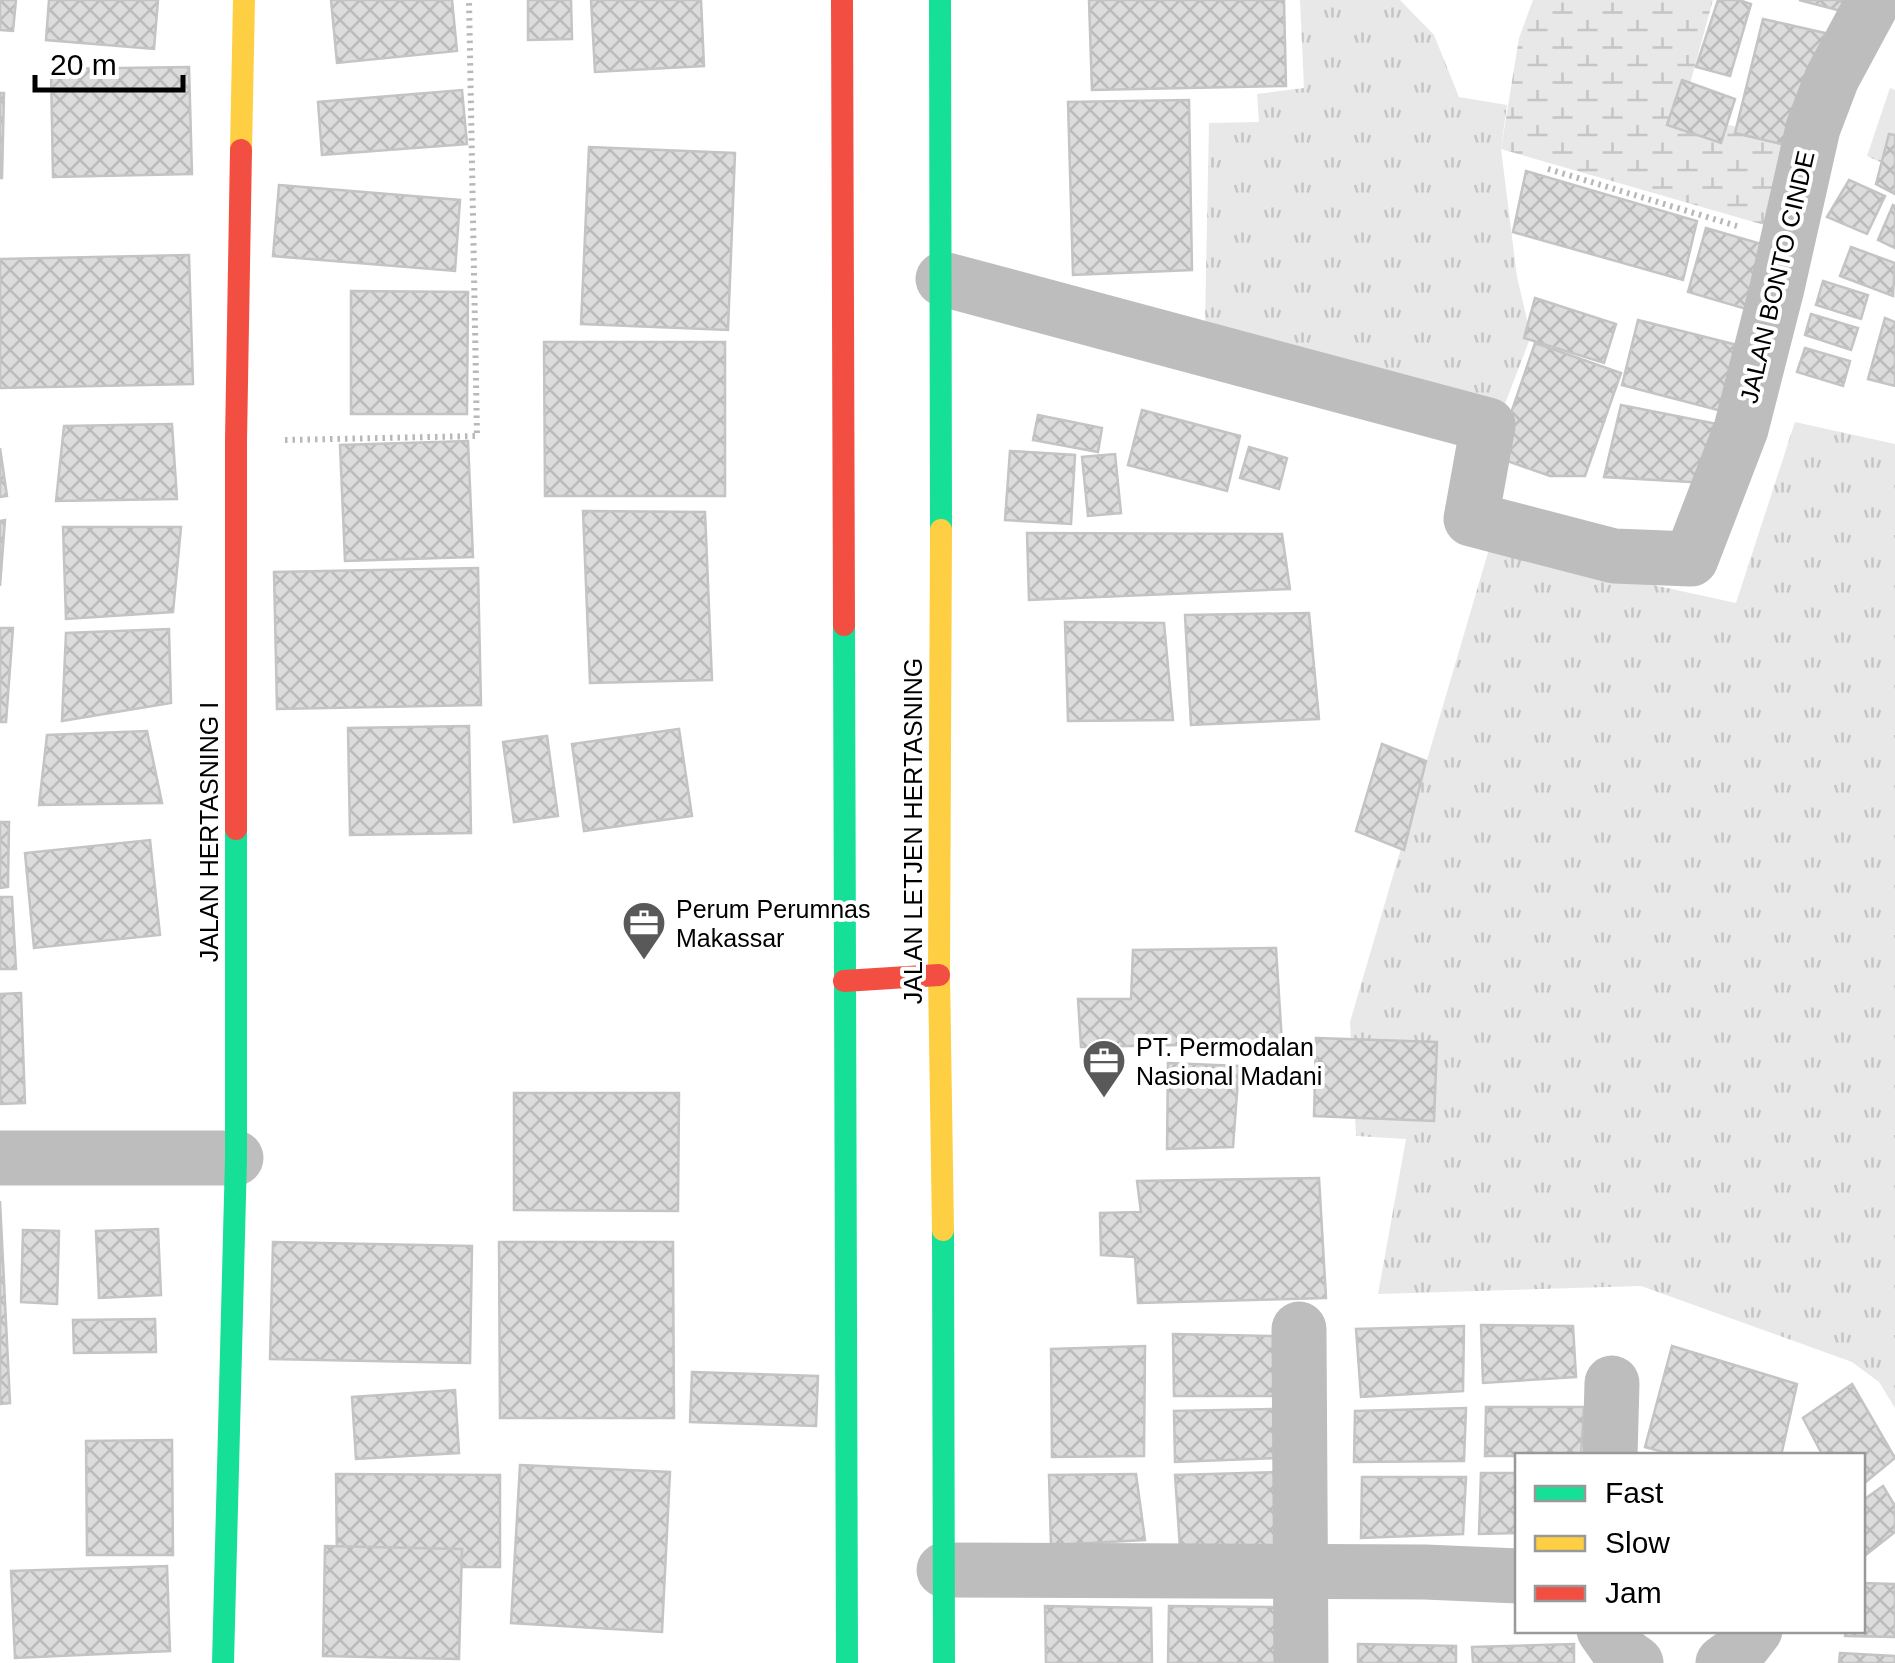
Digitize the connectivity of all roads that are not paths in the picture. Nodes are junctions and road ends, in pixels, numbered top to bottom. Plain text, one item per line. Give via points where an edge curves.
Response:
1 (244, 0) edge
2 (842, 0) edge
3 (940, 0) edge
4 (1874, 0) edge
5 (943, 279) junction
6 (939, 975) junction
7 (844, 981) junction
8 (0, 1158) edge
9 (236, 1158) junction
10 (1300, 1330) dead end
11 (1612, 1383) dead end
12 (1610, 1453) edge
13 (944, 1570) junction
14 (1300, 1572) junction
15 (1515, 1576) edge
16 (1606, 1633) edge
17 (1753, 1633) edge
18 (223, 1663) edge
19 (847, 1663) edge
20 (944, 1663) edge
21 (1301, 1663) edge
22 (1636, 1663) edge
23 (1723, 1663) edge

1 - 9 main road, JALAN HERTASNING I
2 - 7 main road
3 - 5 main road, JALAN LETJEN HERTASNING
4 - 5 street, JALAN BONTO CINDE via 1812,128 1740,430 1691,559 1614,556 1471,519 1488,425
5 - 6 main road, JALAN LETJEN HERTASNING
6 - 7 main road
6 - 13 main road, JALAN LETJEN HERTASNING
7 - 19 main road
8 - 9 street
9 - 18 main road, JALAN HERTASNING I
10 - 14 street
11 - 12 street
13 - 14 street
13 - 20 main road, JALAN LETJEN HERTASNING
14 - 15 street
14 - 21 street
16 - 22 street
17 - 23 street

